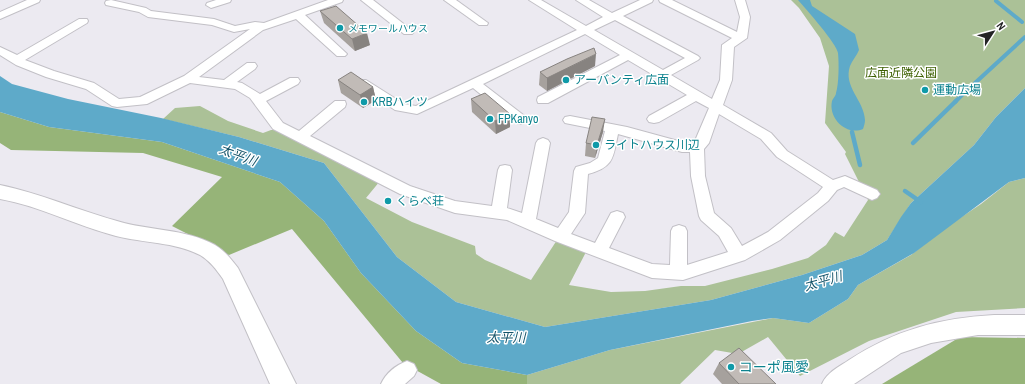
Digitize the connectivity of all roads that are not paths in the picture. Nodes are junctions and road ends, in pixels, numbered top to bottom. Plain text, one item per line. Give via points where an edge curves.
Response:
1 (35, 0) edge
2 (226, 0) edge
3 (338, 0) edge
4 (366, 0) edge
5 (449, 0) edge
6 (534, 0) edge
7 (581, 0) edge
8 (648, 0) edge
9 (664, 0) edge
10 (740, 0) edge
11 (110, 3) dead end
12 (211, 5) dead end
13 (297, 14) junction
14 (0, 16) edge
15 (613, 16) junction
16 (83, 21) dead end
17 (483, 23) dead end
18 (265, 26) junction
19 (584, 30) junction
20 (408, 32) dead end
21 (740, 38) junction
22 (0, 50) edge
23 (341, 54) dead end
24 (629, 55) junction
25 (17, 60) junction
26 (251, 66) dead end
27 (663, 75) junction
28 (188, 79) junction
29 (294, 81) dead end
30 (362, 83) edge
31 (474, 83) junction
32 (226, 84) junction
33 (697, 95) junction
34 (258, 100) junction
35 (543, 100) dead end
36 (340, 104) dead end
37 (717, 107) junction
38 (654, 119) dead end
39 (521, 120) dead end
40 (570, 120) dead end
41 (613, 128) junction
42 (300, 137) junction
43 (543, 143) dead end
44 (697, 148) junction
45 (505, 170) dead end
46 (832, 186) junction
47 (0, 192) edge
48 (872, 194) dead end
49 (499, 212) junction
50 (617, 217) dead end
51 (528, 221) junction
52 (679, 231) dead end
53 (562, 237) junction
54 (598, 251) junction
55 (739, 255) junction
56 (678, 272) junction
57 (1025, 325) edge
58 (407, 370) dead end
59 (278, 382) edge
60 (391, 384) edge
61 (834, 384) edge

1 - 14 street
2 - 12 street
3 - 13 street
4 - 20 street
5 - 17 street
6 - 19 street
7 - 15 street
8 - 15 street
9 - 21 street
10 - 21 street via 745,17
11 - 18 street via 142,10 148,14 214,22 234,28
13 - 18 street
13 - 23 street
15 - 19 street
15 - 27 street via 694,58
16 - 25 street
18 - 28 street
19 - 24 street
19 - 31 street
21 - 37 street via 728,45 726,80
22 - 25 street
24 - 27 street
24 - 35 street
25 - 28 street via 50,74 90,86 117,102 142,101
26 - 32 street
27 - 33 street
28 - 32 street
29 - 34 street
30 - 31 street via 400,107 417,110
31 - 39 street
32 - 34 street via 238,86
33 - 37 street
33 - 38 street
34 - 42 street via 278,126
36 - 42 street
37 - 44 street
37 - 46 street via 766,136 782,154
40 - 41 street
41 - 44 street via 682,147
41 - 53 street via 606,158 603,162 581,171 577,213
42 - 49 street via 404,190 454,207
43 - 51 street
44 - 55 street via 698,176 707,216 725,232
45 - 49 street
46 - 48 street via 845,181
46 - 55 street via 824,197 774,236
47 - 59 street via 22,196 117,229 188,242 219,258 230,274
49 - 51 street
50 - 54 street
51 - 53 street
52 - 56 street
53 - 54 street
54 - 56 street via 652,270
55 - 56 street via 683,273
57 - 61 street via 969,326 930,332 900,343
58 - 60 street

